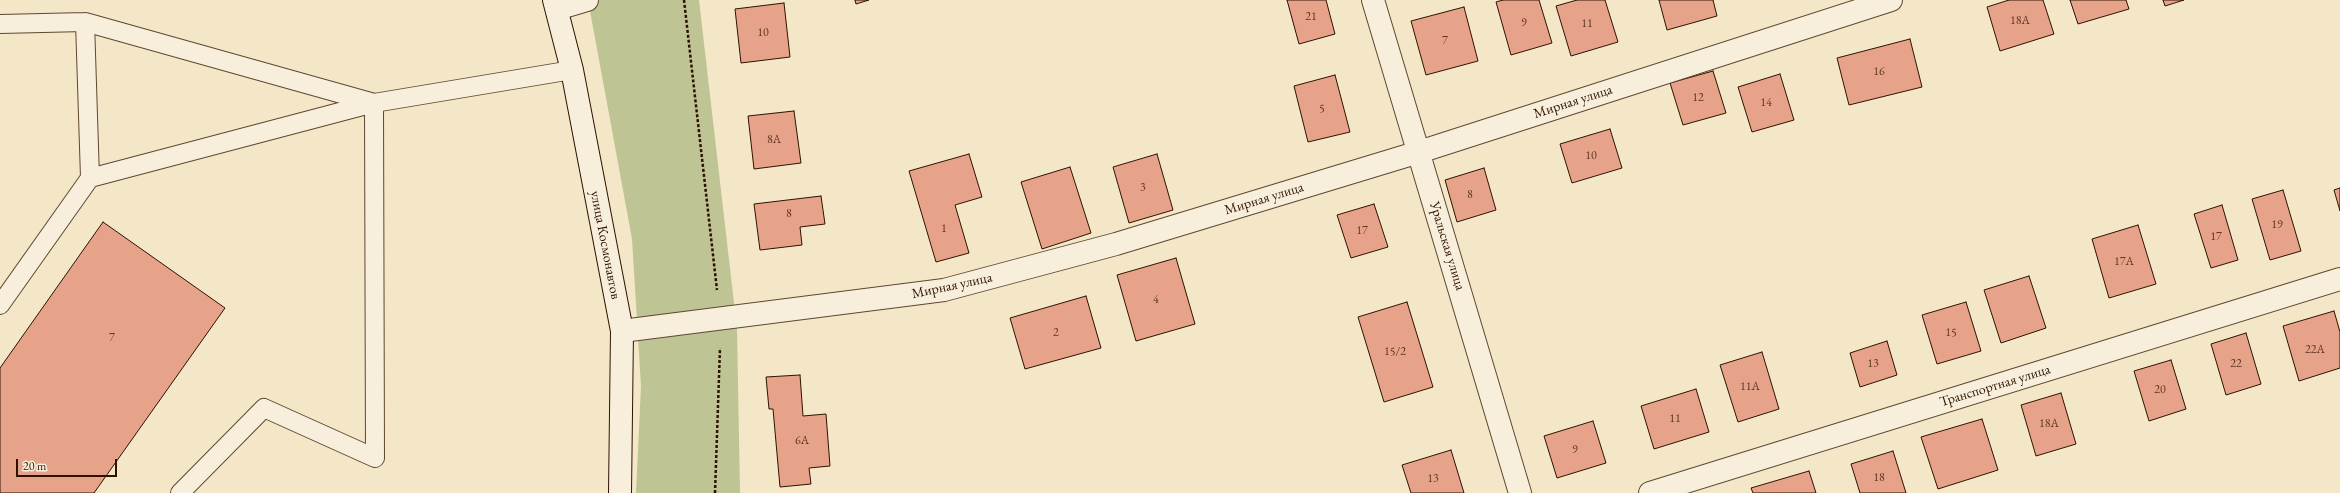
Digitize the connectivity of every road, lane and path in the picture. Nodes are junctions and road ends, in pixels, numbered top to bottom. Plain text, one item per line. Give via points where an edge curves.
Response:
1 (587, 0) edge
2 (684, 0) edge
3 (1373, 0) edge
4 (1891, 0) edge
5 (556, 5) edge
6 (85, 22) junction
7 (0, 24) edge
8 (572, 70) junction
9 (374, 103) junction
10 (1419, 152) junction
11 (90, 178) junction
12 (2340, 280) edge
13 (0, 305) edge
14 (721, 320) junction
15 (622, 331) junction
16 (180, 493) edge
17 (620, 493) edge
18 (715, 493) edge
19 (1520, 493) edge
20 (1650, 493) edge

1 - 5 street
2 - 14 path
3 - 10 street, Уральская улица
4 - 10 street, Мирная улица
5 - 8 street, улица Космонавтов
6 - 7 lane
6 - 9 lane
6 - 11 lane
8 - 9 lane
8 - 15 street, улица Космонавтов
9 - 11 lane
9 - 16 lane via 375,458 264,408
10 - 14 street, Мирная улица via 1116,244 944,290
10 - 19 street, Уральская улица
11 - 13 lane
12 - 20 street, Транспортная улица
14 - 15 street, Мирная улица
14 - 18 path
15 - 17 street, улица Космонавтов

